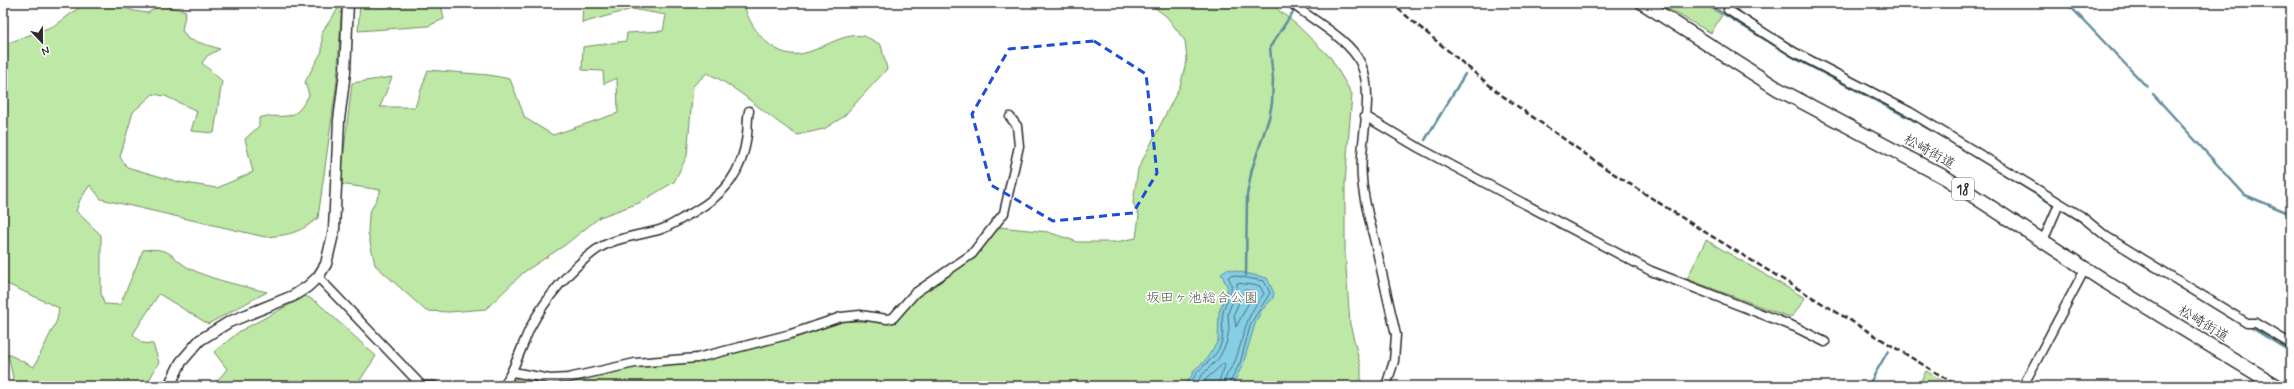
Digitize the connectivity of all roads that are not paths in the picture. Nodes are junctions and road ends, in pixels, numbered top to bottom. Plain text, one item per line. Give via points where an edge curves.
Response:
1 (348, 3) edge
2 (1291, 3) edge
3 (1643, 3) edge
4 (1300, 6) edge
5 (1728, 10) dead end
6 (749, 111) dead end
7 (1365, 116) junction
8 (1010, 117) dead end
9 (2059, 204) junction
10 (2044, 242) junction
11 (2085, 269) junction
12 (318, 277) junction
13 (1825, 342) dead end
14 (2291, 344) edge
15 (513, 372) junction
16 (169, 386) edge
17 (422, 386) edge
18 (435, 386) edge
19 (504, 386) edge
20 (1386, 386) edge
21 (2023, 386) edge
22 (2277, 386) edge

1 - 12 street via 348,40 339,120 334,230 326,264
2 - 4 street
3 - 10 main road, 松崎街道 / 18 via 1778,89 1946,178
4 - 7 street via 1336,36 1361,64 1366,84
5 - 9 street via 1794,52 1910,112
6 - 15 street via 747,136 741,158 734,177 721,194 663,229 621,239 597,249 570,272 530,328
7 - 13 street via 1419,148 1651,271 1789,324
7 - 20 street via 1362,178 1396,335 1394,362
8 - 15 street via 1017,126 1019,146 1004,213 972,254 915,293 895,317 841,317 791,334 697,358 635,363 568,378 550,379
9 - 10 street
9 - 14 street via 2081,216 2107,237 2240,318 2256,323
10 - 11 main road, 松崎街道 / 18
11 - 21 street
11 - 22 main road, 松崎街道 / 18
12 - 16 street via 293,296 245,314 209,334 181,362
12 - 17 street
15 - 19 street
17 - 18 street

